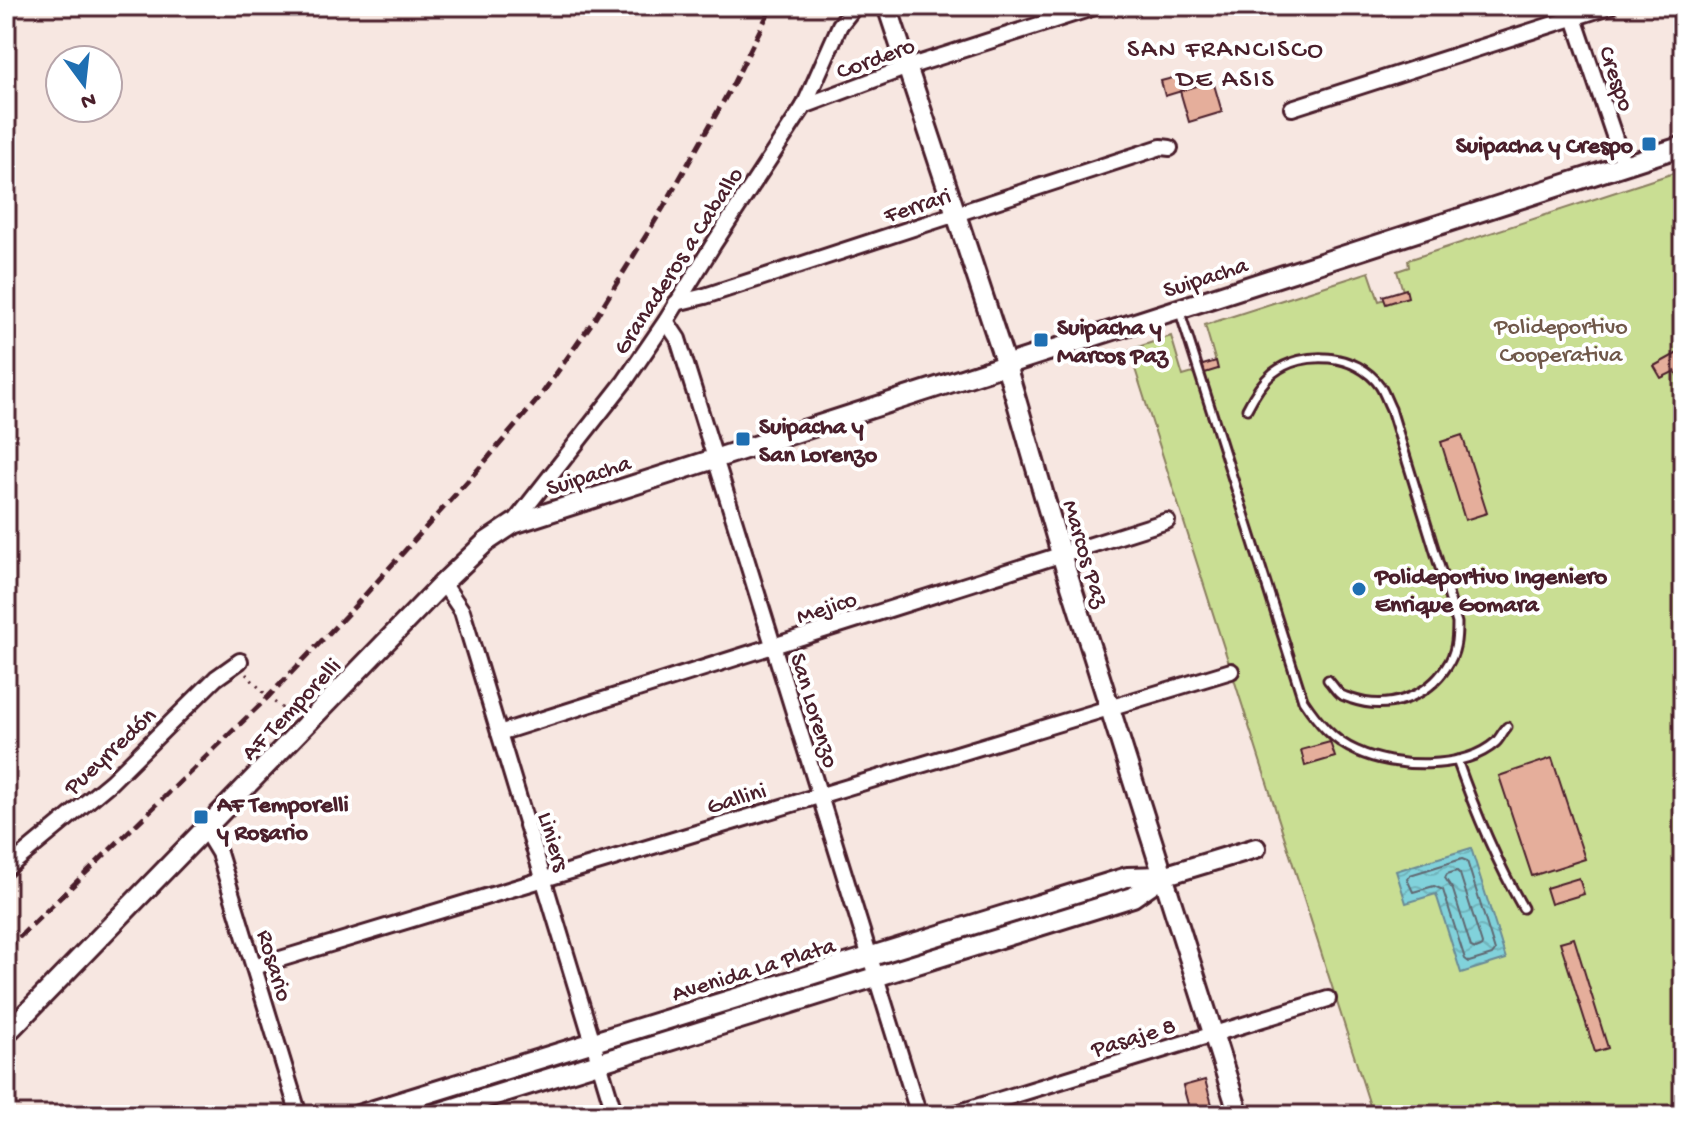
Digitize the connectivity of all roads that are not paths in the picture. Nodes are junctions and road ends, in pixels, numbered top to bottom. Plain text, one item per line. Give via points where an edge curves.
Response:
1 (855, 6) edge
2 (887, 6) edge
3 (1098, 6) edge
4 (1610, 6) edge
5 (1572, 12) edge
6 (908, 67) junction
7 (804, 106) junction
8 (1292, 108) dead end
9 (1683, 146) edge
10 (1170, 148) dead end
11 (1624, 165) junction
12 (956, 214) junction
13 (676, 303) junction
14 (1179, 309) junction
15 (666, 321) junction
16 (1006, 365) junction
17 (1247, 409) dead end
18 (715, 458) junction
19 (1167, 521) dead end
20 (513, 524) junction
21 (1061, 554) junction
22 (443, 583) junction
23 (773, 646) junction
24 (240, 661) road end
25 (1231, 671) dead end
26 (1328, 680) dead end
27 (1110, 707) junction
28 (1507, 727) dead end
29 (499, 733) junction
30 (1457, 760) junction
31 (820, 795) junction
32 (205, 830) junction
33 (1256, 848) dead end
34 (26, 851) junction
35 (6, 856) edge
36 (6, 869) edge
37 (1163, 876) junction
38 (543, 879) junction
39 (1523, 908) dead end
40 (870, 957) junction
41 (254, 967) junction
42 (876, 977) junction
43 (1328, 999) dead end
44 (6, 1034) edge
45 (1214, 1034) junction
46 (593, 1042) junction
47 (599, 1063) junction
48 (299, 1115) edge
49 (358, 1115) edge
50 (431, 1115) edge
51 (615, 1115) edge
52 (919, 1115) edge
53 (950, 1115) edge
54 (1239, 1115) edge

1 - 7 street, Granaderos a Caballo via 840,25
2 - 6 street, Marcos Paz
3 - 6 street, Cordero
4 - 5 street
5 - 8 street
5 - 11 street, Crespo
6 - 7 street, Cordero
6 - 12 street, Marcos Paz
7 - 13 street, Granaderos a Caballo
9 - 11 street, Suipacha
10 - 12 street, Ferrari
11 - 14 street, Suipacha
12 - 13 street, Ferrari
12 - 16 street, Marcos Paz
13 - 15 street, Granaderos a Caballo
14 - 16 street, Suipacha
14 - 30 lane via 1303,700 1314,718 1356,751 1384,760
15 - 18 street, San Lorenzo via 678,339
15 - 20 street, Granaderos a Caballo
16 - 18 street, Suipacha
16 - 21 street, Marcos Paz
17 - 26 lane via 1258,388 1295,361 1341,360 1362,369 1379,385 1457,623 1449,664 1419,693 1392,704 1364,703 1341,695
18 - 20 street, Suipacha
18 - 23 street, San Lorenzo
19 - 21 street, Mejico
20 - 22 street, AF Temporelli
21 - 23 street, Mejico
21 - 27 street, Marcos Paz
22 - 29 street, Liniers via 462,611
22 - 32 street, AF Temporelli
23 - 29 street, Mejico
23 - 31 street, San Lorenzo
24 - 34 street, Pueyrredón via 216,678 111,782
25 - 27 street, Gallini
27 - 31 street, Gallini
27 - 37 street, Marcos Paz
28 - 30 lane via 1495,742
29 - 38 street, Liniers
30 - 39 lane via 1499,866
31 - 38 street, Gallini
31 - 40 street, San Lorenzo
32 - 41 street, Rosario via 219,853
32 - 44 street, AF Temporelli
33 - 37 street, Avenida La Plata
34 - 35 street
34 - 36 street, Pueyrredón
37 - 40 street, Avenida La Plata via 1127,877
37 - 42 street, Avenida La Plata via 1133,897
37 - 45 street, Marcos Paz
38 - 41 street, Gallini
38 - 46 street, Liniers
40 - 42 street, San Lorenzo
40 - 46 street, Avenida La Plata
41 - 48 street, Rosario
42 - 47 street, Avenida La Plata
42 - 52 street, San Lorenzo
43 - 45 street, Pasaje 8
45 - 53 street, Pasaje 8
45 - 54 street, Marcos Paz
46 - 47 street, Liniers
46 - 49 street, Avenida La Plata
47 - 50 street, Avenida La Plata
47 - 51 street, Liniers

